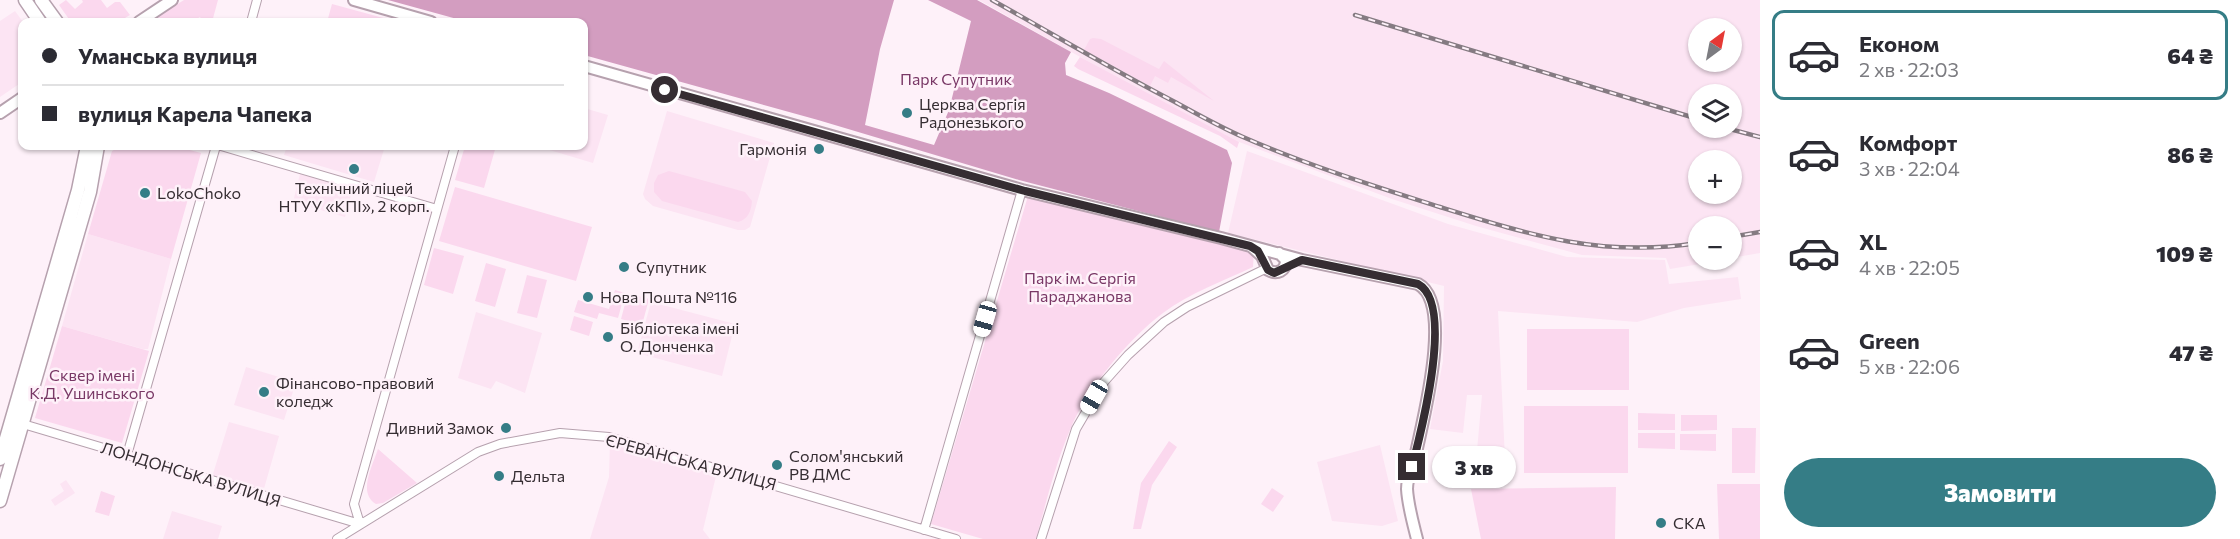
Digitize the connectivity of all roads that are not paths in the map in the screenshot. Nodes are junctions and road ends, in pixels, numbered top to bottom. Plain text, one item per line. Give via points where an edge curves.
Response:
1 (25, 0) edge
2 (42, 0) edge
3 (172, 0) edge
4 (257, 0) edge
5 (354, 0) edge
6 (37, 18) edge
7 (54, 18) edge
8 (145, 18) edge
9 (252, 18) edge
10 (417, 18) edge
11 (588, 67) edge
12 (18, 101) edge
13 (0, 113) edge
14 (86, 150) edge
15 (97, 150) edge
16 (215, 150) edge
17 (235, 150) edge
18 (454, 150) edge
19 (1022, 190) junction
20 (437, 209) junction
21 (1250, 246) junction
22 (1280, 253) junction
23 (1302, 260) junction
24 (1266, 266) junction
25 (1285, 267) junction
26 (23, 424) junction
27 (127, 455) junction
28 (0, 459) edge
29 (0, 501) edge
30 (360, 524) junction
31 (924, 530) junction
32 (337, 539) edge
33 (956, 539) edge
34 (1041, 539) edge
35 (1417, 539) edge

1 - 6 main road
2 - 7 main road
3 - 8 street
4 - 9 street
5 - 10 street
11 - 19 street
12 - 13 street
14 - 28 main road
15 - 26 main road via 90,192
16 - 27 street
17 - 20 street
18 - 20 street
19 - 21 street
19 - 31 street
20 - 30 street via 354,504
21 - 22 street
21 - 24 street via 1258,251
22 - 23 street
22 - 24 street via 1270,254
22 - 25 street
23 - 25 street
23 - 35 street via 1418,284 1429,294 1435,335 1429,389 1407,487
24 - 25 street via 1278,273
24 - 34 street via 1164,322 1103,383 1076,429
26 - 27 street, ЛОНДОНСЬКА ВУЛИЦЯ
26 - 29 main road
27 - 30 street, ЛОНДОНСЬКА ВУЛИЦЯ
30 - 31 street, ЄРЕВАНСЬКА ВУЛИЦЯ via 478,452 561,433 609,437
30 - 32 street, ЄРЕВАНСЬКА ВУЛИЦЯ
31 - 33 street, ЄРЕВАНСЬКА ВУЛИЦЯ

